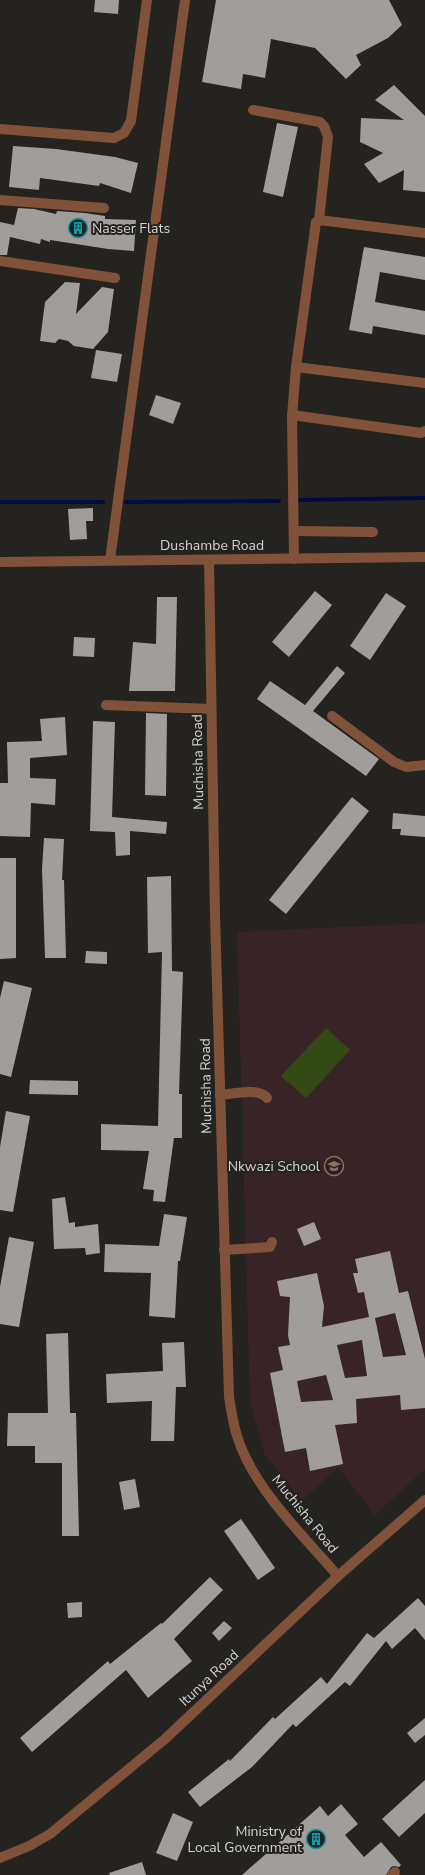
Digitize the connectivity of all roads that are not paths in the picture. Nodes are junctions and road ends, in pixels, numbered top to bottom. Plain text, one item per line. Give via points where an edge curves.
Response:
1 (148, 0) edge
2 (185, 0) edge
3 (253, 110) dead end
4 (0, 129) edge
5 (0, 200) edge
6 (104, 208) dead end
7 (319, 220) junction
8 (425, 233) edge
9 (0, 261) edge
10 (115, 278) dead end
11 (296, 367) junction
12 (425, 383) edge
13 (292, 416) junction
14 (425, 431) edge
15 (294, 532) junction
16 (373, 532) dead end
17 (425, 557) edge
18 (294, 559) junction
19 (110, 560) junction
20 (208, 560) junction
21 (0, 562) edge
22 (106, 705) dead end
23 (211, 709) junction
24 (332, 716) dead end
25 (425, 765) edge
26 (220, 1095) junction
27 (267, 1098) dead end
28 (272, 1242) dead end
29 (224, 1250) junction
30 (425, 1500) edge
31 (338, 1576) junction
32 (0, 1858) edge

1 - 4 street via 131,121 124,133 114,138
2 - 19 street
3 - 7 street via 320,122 324,126 328,137
5 - 6 street
7 - 8 street
7 - 11 street via 316,222
9 - 10 street
11 - 12 street
11 - 13 street
13 - 14 street via 421,433
13 - 15 street
15 - 16 street
15 - 18 street
17 - 18 street, Dushambe Road
18 - 20 street, Dushambe Road
19 - 20 street, Dushambe Road
19 - 21 street, Dushambe Road
20 - 23 street, Muchisha Road
22 - 23 street
23 - 26 street, Muchisha Road
24 - 25 street via 394,762 406,767
26 - 27 street via 256,1092
26 - 29 street, Muchisha Road
28 - 29 street via 270,1247
29 - 31 street, Muchisha Road via 229,1397 237,1437 246,1457 273,1500
30 - 31 street, Itunya Road
31 - 32 street, Itunya Road via 165,1739 50,1834

